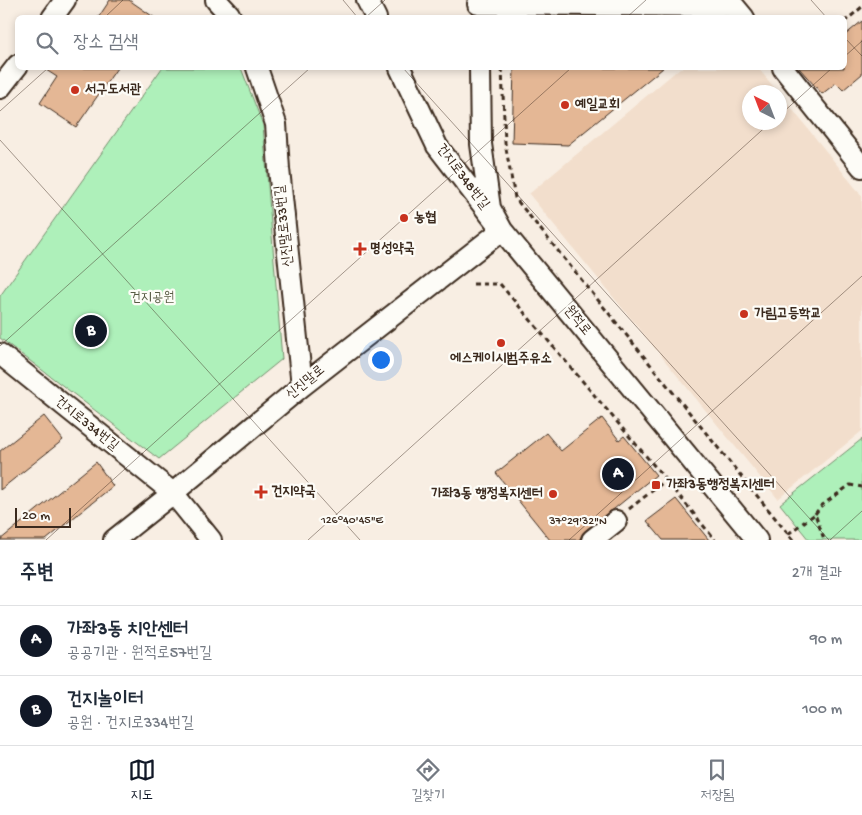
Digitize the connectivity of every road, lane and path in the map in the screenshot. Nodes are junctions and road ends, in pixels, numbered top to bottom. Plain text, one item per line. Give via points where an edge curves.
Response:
1 (65, 0) edge
2 (216, 0) edge
3 (367, 0) edge
4 (696, 3) edge
5 (478, 7) edge
6 (862, 7) edge
7 (54, 15) edge
8 (229, 15) edge
9 (374, 15) edge
10 (742, 15) edge
11 (847, 20) edge
12 (15, 68) edge
13 (258, 70) edge
14 (401, 70) edge
15 (480, 70) edge
16 (502, 70) edge
17 (785, 70) edge
18 (0, 88) edge
19 (862, 168) edge
20 (502, 230) junction
21 (473, 284) dead end
22 (0, 354) edge
23 (302, 386) junction
24 (666, 480) junction
25 (862, 487) edge
26 (173, 493) junction
27 (815, 514) junction
28 (616, 520) joint
29 (788, 534) junction
30 (114, 540) edge
31 (211, 540) edge
32 (592, 540) edge
33 (715, 540) edge
34 (757, 540) edge
35 (793, 540) edge
36 (826, 540) edge

1 - 7 street
2 - 8 street
3 - 9 street
4 - 5 street
4 - 10 street via 734,6
6 - 11 path
12 - 18 street
13 - 23 street, 신진말로33번길 via 276,124
14 - 20 street, 건지로348번길 via 437,146
15 - 20 street, 원적로 via 482,144 490,208
16 - 29 path via 505,143 515,198
17 - 19 street
20 - 23 street, 신진말로
20 - 34 street, 원적로
21 - 24 path via 500,284
22 - 26 street, 건지로334번길
23 - 26 street, 신진말로
24 - 28 path
24 - 33 path
25 - 27 path via 850,485
26 - 30 street, 신진말로
26 - 31 street, 건지로334번길
27 - 29 path
27 - 36 path
28 - 32 street
29 - 35 path

